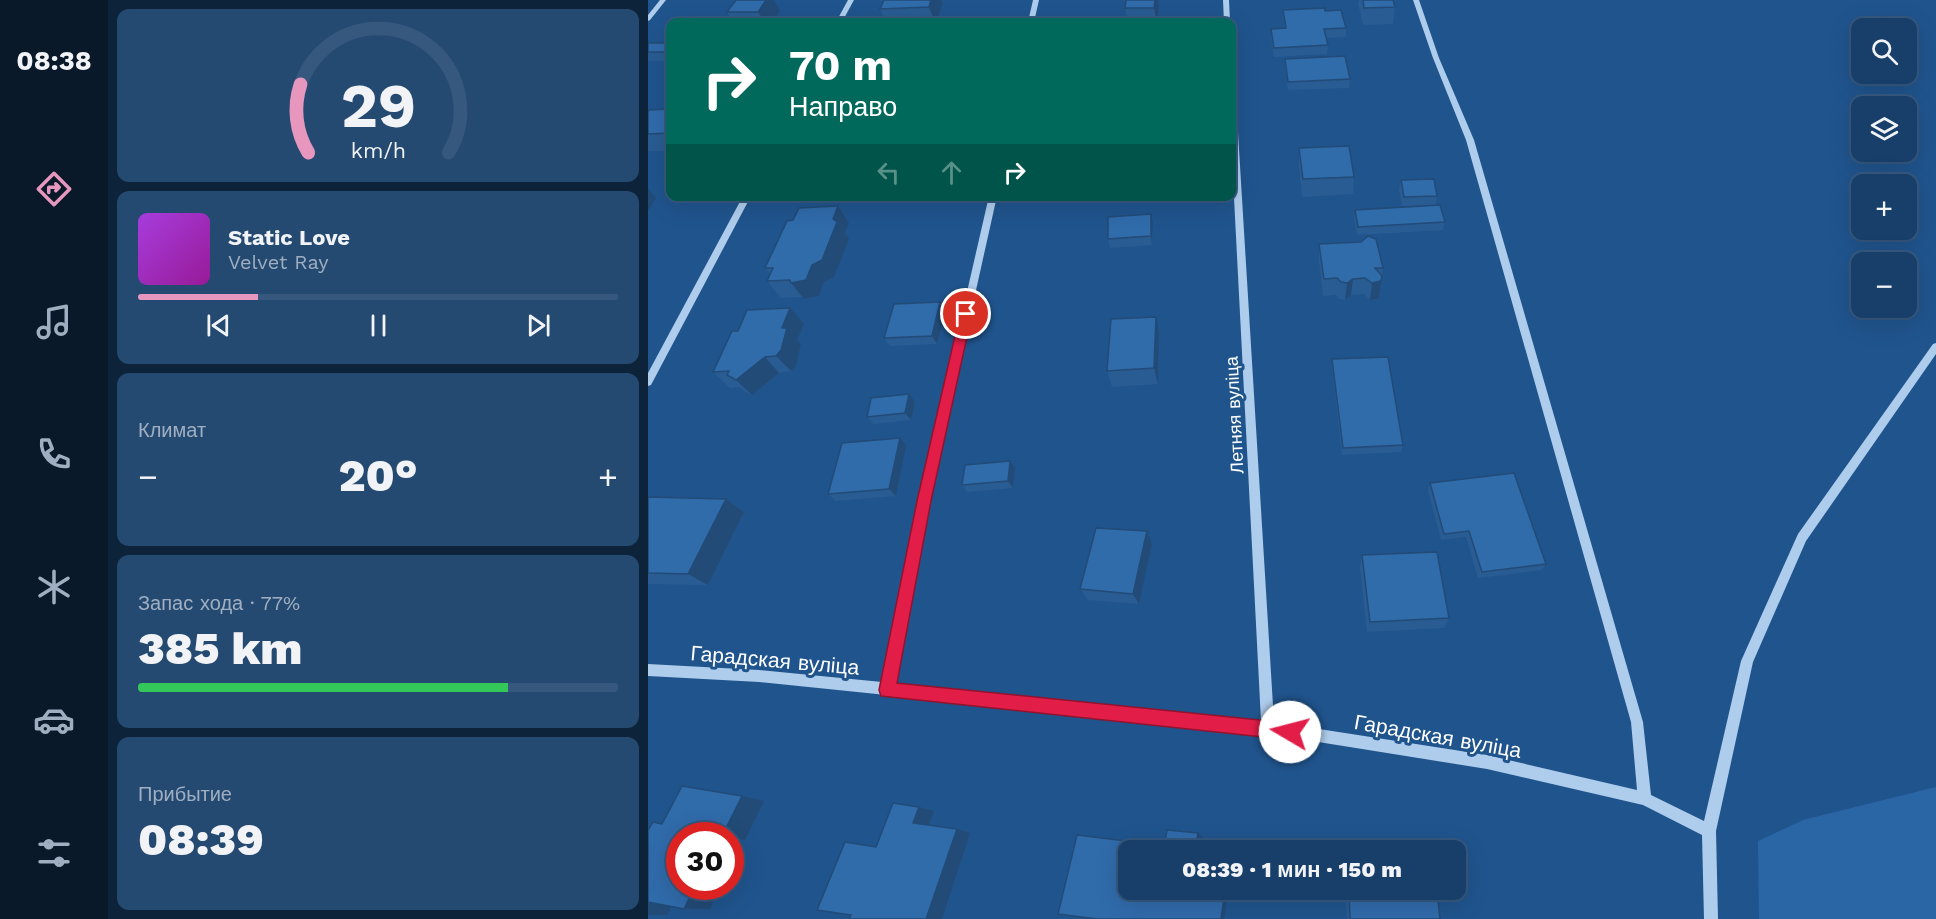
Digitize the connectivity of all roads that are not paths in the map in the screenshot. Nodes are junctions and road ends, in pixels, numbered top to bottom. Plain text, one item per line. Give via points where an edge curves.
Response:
1 (663, 0) edge
2 (851, 0) edge
3 (1036, 0) edge
4 (1226, 0) edge
5 (1416, 0) edge
6 (841, 18) edge
7 (1032, 18) edge
8 (1227, 18) edge
9 (648, 19) edge
10 (1236, 170) edge
11 (744, 201) edge
12 (992, 201) edge
13 (1936, 347) edge
14 (648, 382) edge
15 (648, 670) edge
16 (887, 690) junction
17 (1268, 728) junction
18 (1646, 798) junction
19 (1709, 831) junction
20 (1711, 919) edge

1 - 9 street
2 - 6 street
3 - 7 street
4 - 8 street
5 - 18 street via 1470,140 1637,722
10 - 17 street, Летняя вуліца
11 - 14 street
12 - 16 street via 924,501
13 - 19 street via 1802,538 1748,661
15 - 16 street, Гарадская вуліца via 759,676
16 - 17 street, Гарадская вуліца
17 - 18 street, Гарадская вуліца via 1487,762
18 - 19 street, Гарадская вуліца
19 - 20 street

